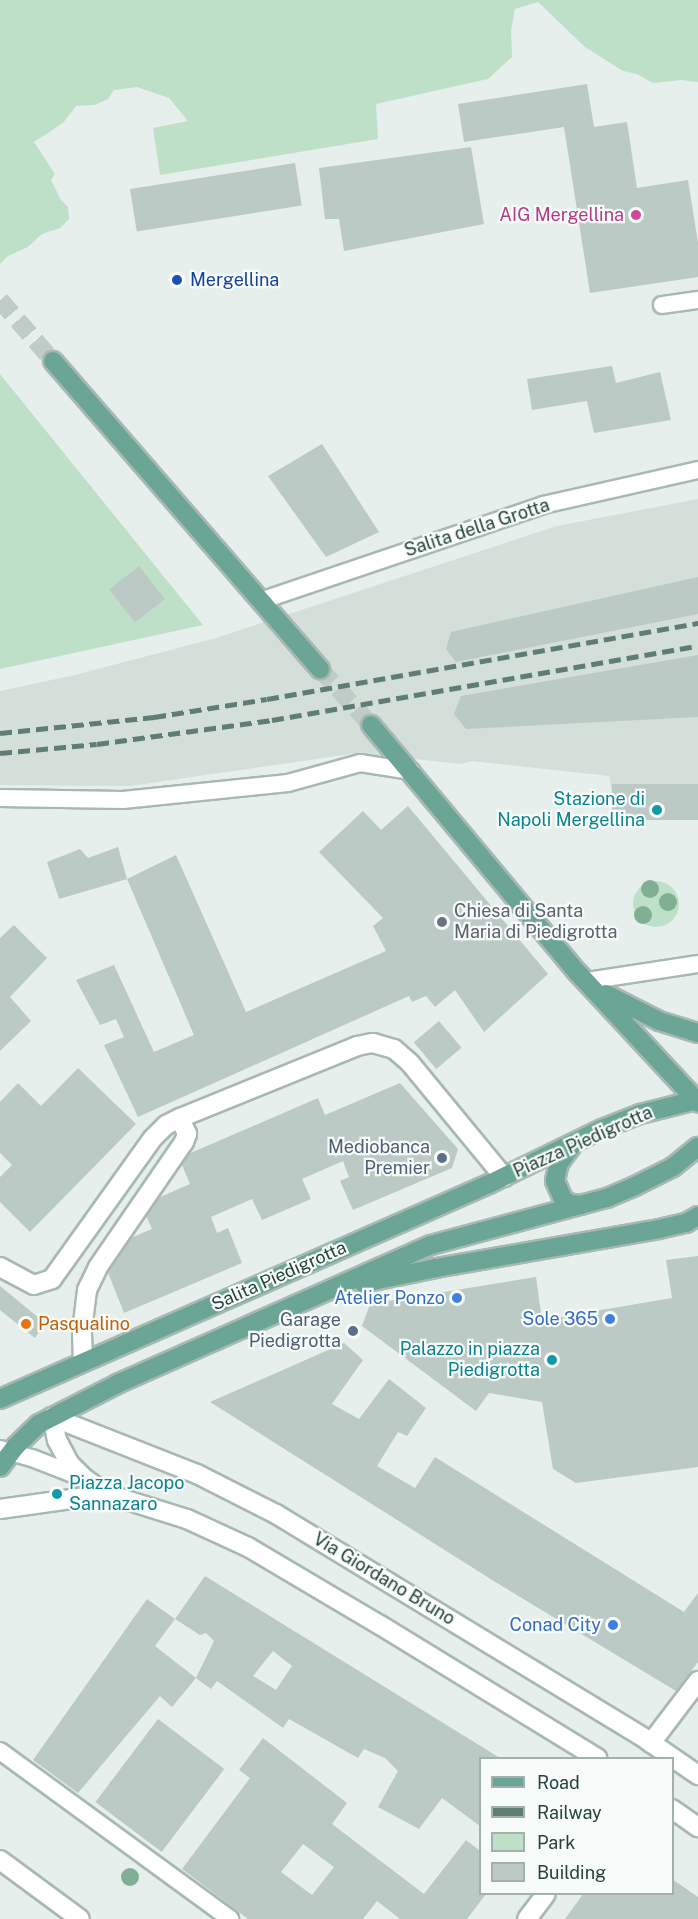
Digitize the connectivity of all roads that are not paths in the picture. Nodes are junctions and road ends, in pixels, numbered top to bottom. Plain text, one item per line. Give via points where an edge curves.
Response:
1 (698, 300) edge
2 (662, 306) dead end
3 (53, 361) tunnel mouth
4 (698, 470) edge
5 (260, 601) junction
6 (320, 669) tunnel mouth
7 (370, 725) tunnel mouth
8 (411, 771) junction
9 (0, 798) edge
10 (698, 964) edge
11 (582, 976) junction
12 (698, 1033) edge
13 (697, 1100) edge
14 (180, 1118) junction
15 (574, 1143) junction
16 (698, 1147) edge
17 (504, 1177) junction
18 (581, 1205) junction
19 (698, 1216) edge
20 (0, 1267) edge
21 (315, 1295) junction
22 (83, 1362) junction
23 (0, 1399) edge
24 (52, 1417) junction
25 (4, 1456) edge
26 (84, 1479) junction
27 (107, 1494) junction
28 (0, 1509) edge
29 (698, 1681) edge
30 (651, 1743) junction
31 (0, 1751) edge
32 (595, 1757) edge
33 (672, 1757) edge
34 (674, 1759) edge
35 (698, 1775) edge
36 (674, 1810) edge
37 (698, 1827) edge
38 (0, 1860) edge
39 (545, 1895) edge
40 (80, 1919) edge
41 (230, 1919) edge
42 (527, 1919) edge

1 - 2 lane
3 - 5 main road
4 - 5 lane, Salita della Grotta via 543,505
5 - 6 main road
7 - 8 main road
8 - 9 lane via 360,763 288,783 123,800
8 - 11 main road
10 - 11 lane
11 - 12 main road via 633,1009
11 - 13 main road
13 - 15 main road, Piazza Piedigrotta via 640,1114
14 - 17 street via 357,1046 385,1045 411,1063
14 - 20 street via 153,1138 52,1279 34,1285
14 - 22 street via 187,1134 184,1142 98,1267 87,1290
15 - 17 main road, Piazza Piedigrotta
15 - 18 main road via 559,1162 554,1177 560,1197
16 - 18 main road, Salita Piedigrotta via 655,1178
17 - 22 main road, Salita Piedigrotta
18 - 21 main road, Salita Piedigrotta via 444,1240
19 - 21 main road, Salita Piedigrotta via 659,1229 405,1274
21 - 24 main road, Salita Piedigrotta
22 - 23 main road, Salita Piedigrotta
24 - 25 main road via 30,1431
24 - 26 street via 60,1448
24 - 30 street, Via Giordano Bruno via 197,1474 266,1508
25 - 26 lane
26 - 27 street
27 - 28 street
27 - 32 street via 187,1519 248,1547
29 - 30 street
30 - 33 street, Via Giordano Bruno
31 - 41 lane
34 - 35 street, Via Giordano Bruno
36 - 37 street
38 - 40 street
39 - 42 street

